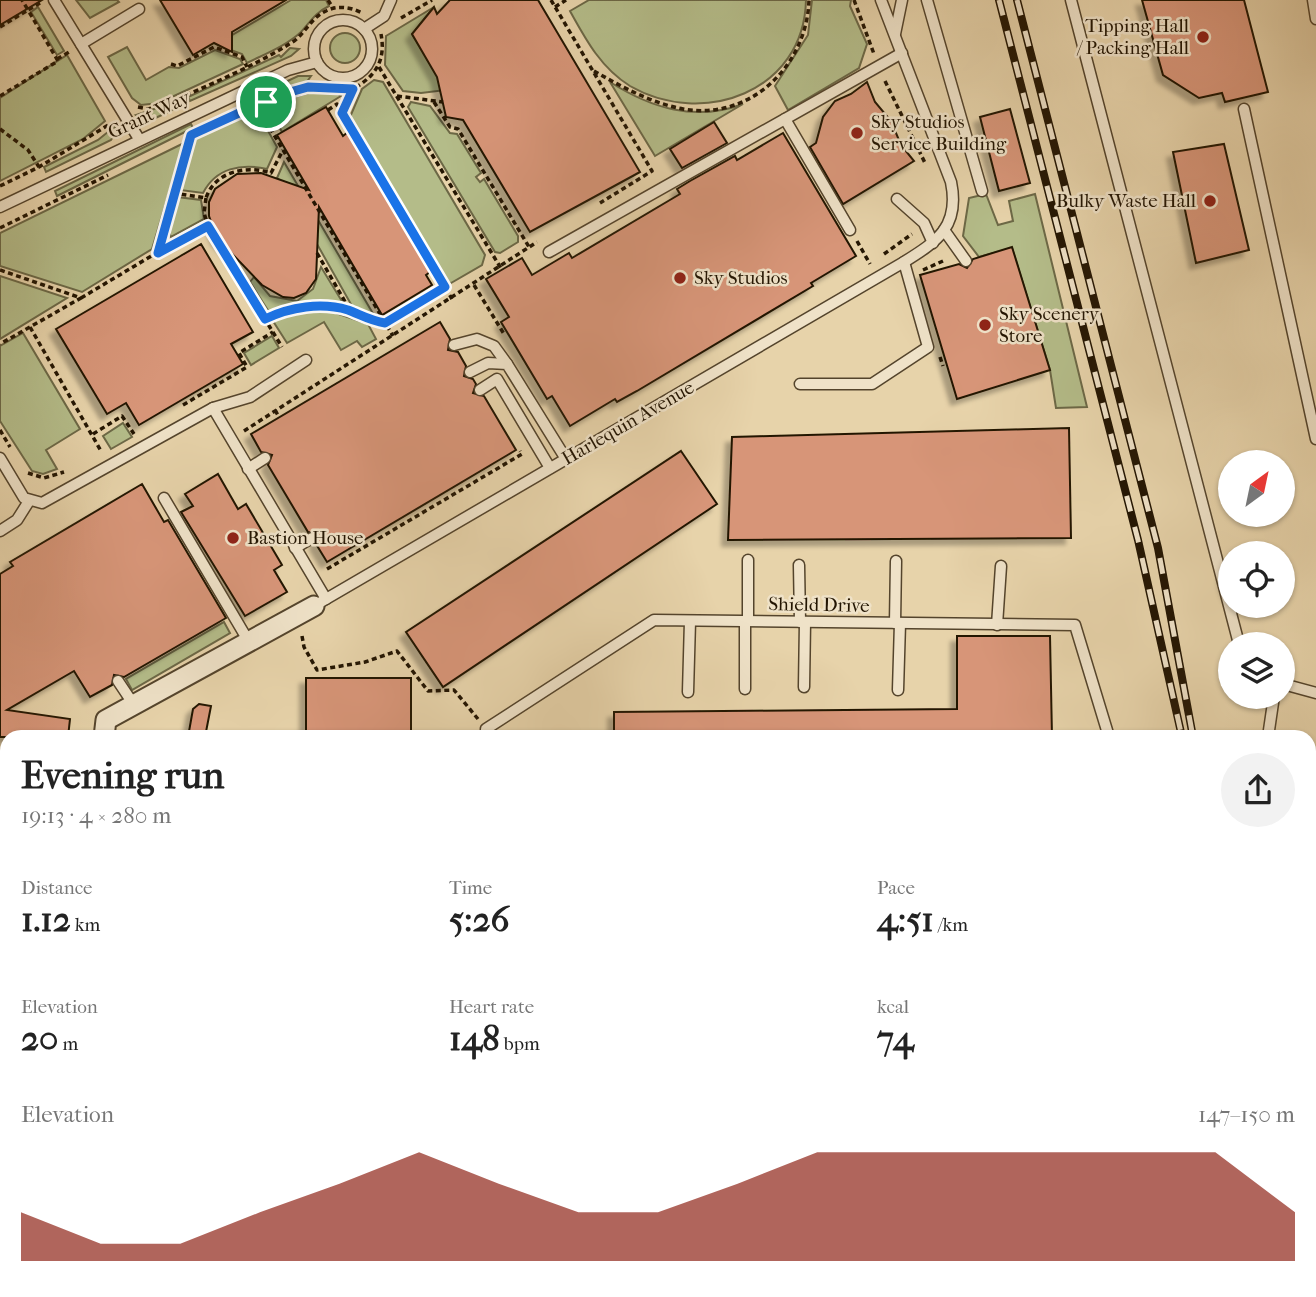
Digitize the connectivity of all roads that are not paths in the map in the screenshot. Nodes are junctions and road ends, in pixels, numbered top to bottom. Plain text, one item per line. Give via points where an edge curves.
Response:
1 (54, 0) edge
2 (391, 0) edge
3 (881, 0) edge
4 (902, 0) edge
5 (927, 0) edge
6 (1071, 0) edge
7 (1312, 0) edge
8 (139, 9) dead end
9 (1316, 19) edge
10 (364, 29) junction
11 (895, 36) junction
12 (81, 44) junction
13 (902, 53) junction
14 (317, 62) junction
15 (1244, 109) dead end
16 (785, 119) junction
17 (139, 139) junction
18 (982, 191) dead end
19 (897, 199) dead end
20 (0, 207) edge
21 (850, 230) dead end
22 (944, 230) junction
23 (933, 243) junction
24 (549, 252) dead end
25 (965, 261) dead end
26 (904, 262) junction
27 (454, 345) dead end
28 (306, 360) dead end
29 (507, 364) junction
30 (470, 372) dead end
31 (800, 384) dead end
32 (480, 390) dead end
33 (213, 408) junction
34 (1316, 439) edge
35 (0, 458) edge
36 (265, 458) dead end
37 (566, 459) junction
38 (550, 468) junction
39 (248, 469) junction
40 (164, 498) dead end
41 (29, 501) junction
42 (0, 531) edge
43 (312, 538) dead end
44 (295, 548) junction
45 (748, 560) dead end
46 (895, 561) dead end
47 (799, 565) dead end
48 (1000, 566) dead end
49 (320, 603) junction
50 (690, 621) junction
51 (746, 621) junction
52 (802, 622) junction
53 (898, 623) junction
54 (998, 625) junction
55 (1236, 632) edge
56 (249, 642) junction
57 (118, 681) dead end
58 (804, 687) dead end
59 (1295, 688) edge
60 (745, 689) dead end
61 (898, 690) dead end
62 (688, 692) dead end
63 (1316, 694) edge
64 (134, 705) junction
65 (1272, 709) edge
66 (105, 730) edge
67 (490, 730) edge
68 (1107, 730) edge
69 (1269, 730) edge

1 - 12 lane
2 - 10 lane via 379,19
3 - 11 lane, Harlequin Avenue
4 - 11 lane
5 - 18 lane
6 - 55 lane
7 - 9 lane
8 - 12 lane
10 - 14 lane via 344,19 325,25 314,42
10 - 14 lane via 372,53 356,75 338,78
11 - 13 lane, Harlequin Avenue
12 - 17 lane
13 - 16 lane
13 - 22 lane, Harlequin Avenue via 951,182 954,209
14 - 17 lane, Grant Way via 288,70
15 - 34 lane
16 - 21 lane
16 - 24 lane
17 - 20 lane, Grant Way
19 - 23 lane via 924,223
22 - 23 lane, Harlequin Avenue
22 - 25 lane
23 - 26 lane, Harlequin Avenue
26 - 31 lane via 928,347 872,384
26 - 37 lane, Harlequin Avenue
27 - 29 lane via 477,339 494,346
28 - 33 lane via 250,397
29 - 30 lane via 488,363
29 - 37 lane
32 - 38 lane via 497,379
33 - 39 lane
33 - 41 lane via 42,503
35 - 41 lane
36 - 39 lane
37 - 38 lane, Harlequin Avenue
38 - 49 lane, Harlequin Avenue
39 - 44 lane
40 - 56 lane
41 - 42 lane via 18,520
43 - 44 lane
44 - 49 lane
45 - 51 lane
46 - 53 lane
47 - 52 lane
48 - 54 lane
49 - 56 street, Harlequin Avenue
50 - 51 lane, Shield Drive
50 - 62 lane
50 - 67 lane, Shield Drive via 654,620
51 - 52 lane, Shield Drive
51 - 60 lane
52 - 53 lane, Shield Drive
52 - 58 lane
53 - 54 lane, Shield Drive
53 - 61 lane
54 - 68 lane, Shield Drive via 1076,625
56 - 64 street, Harlequin Avenue
57 - 64 lane
59 - 63 lane
64 - 66 street, Harlequin Avenue via 106,720
65 - 69 lane

